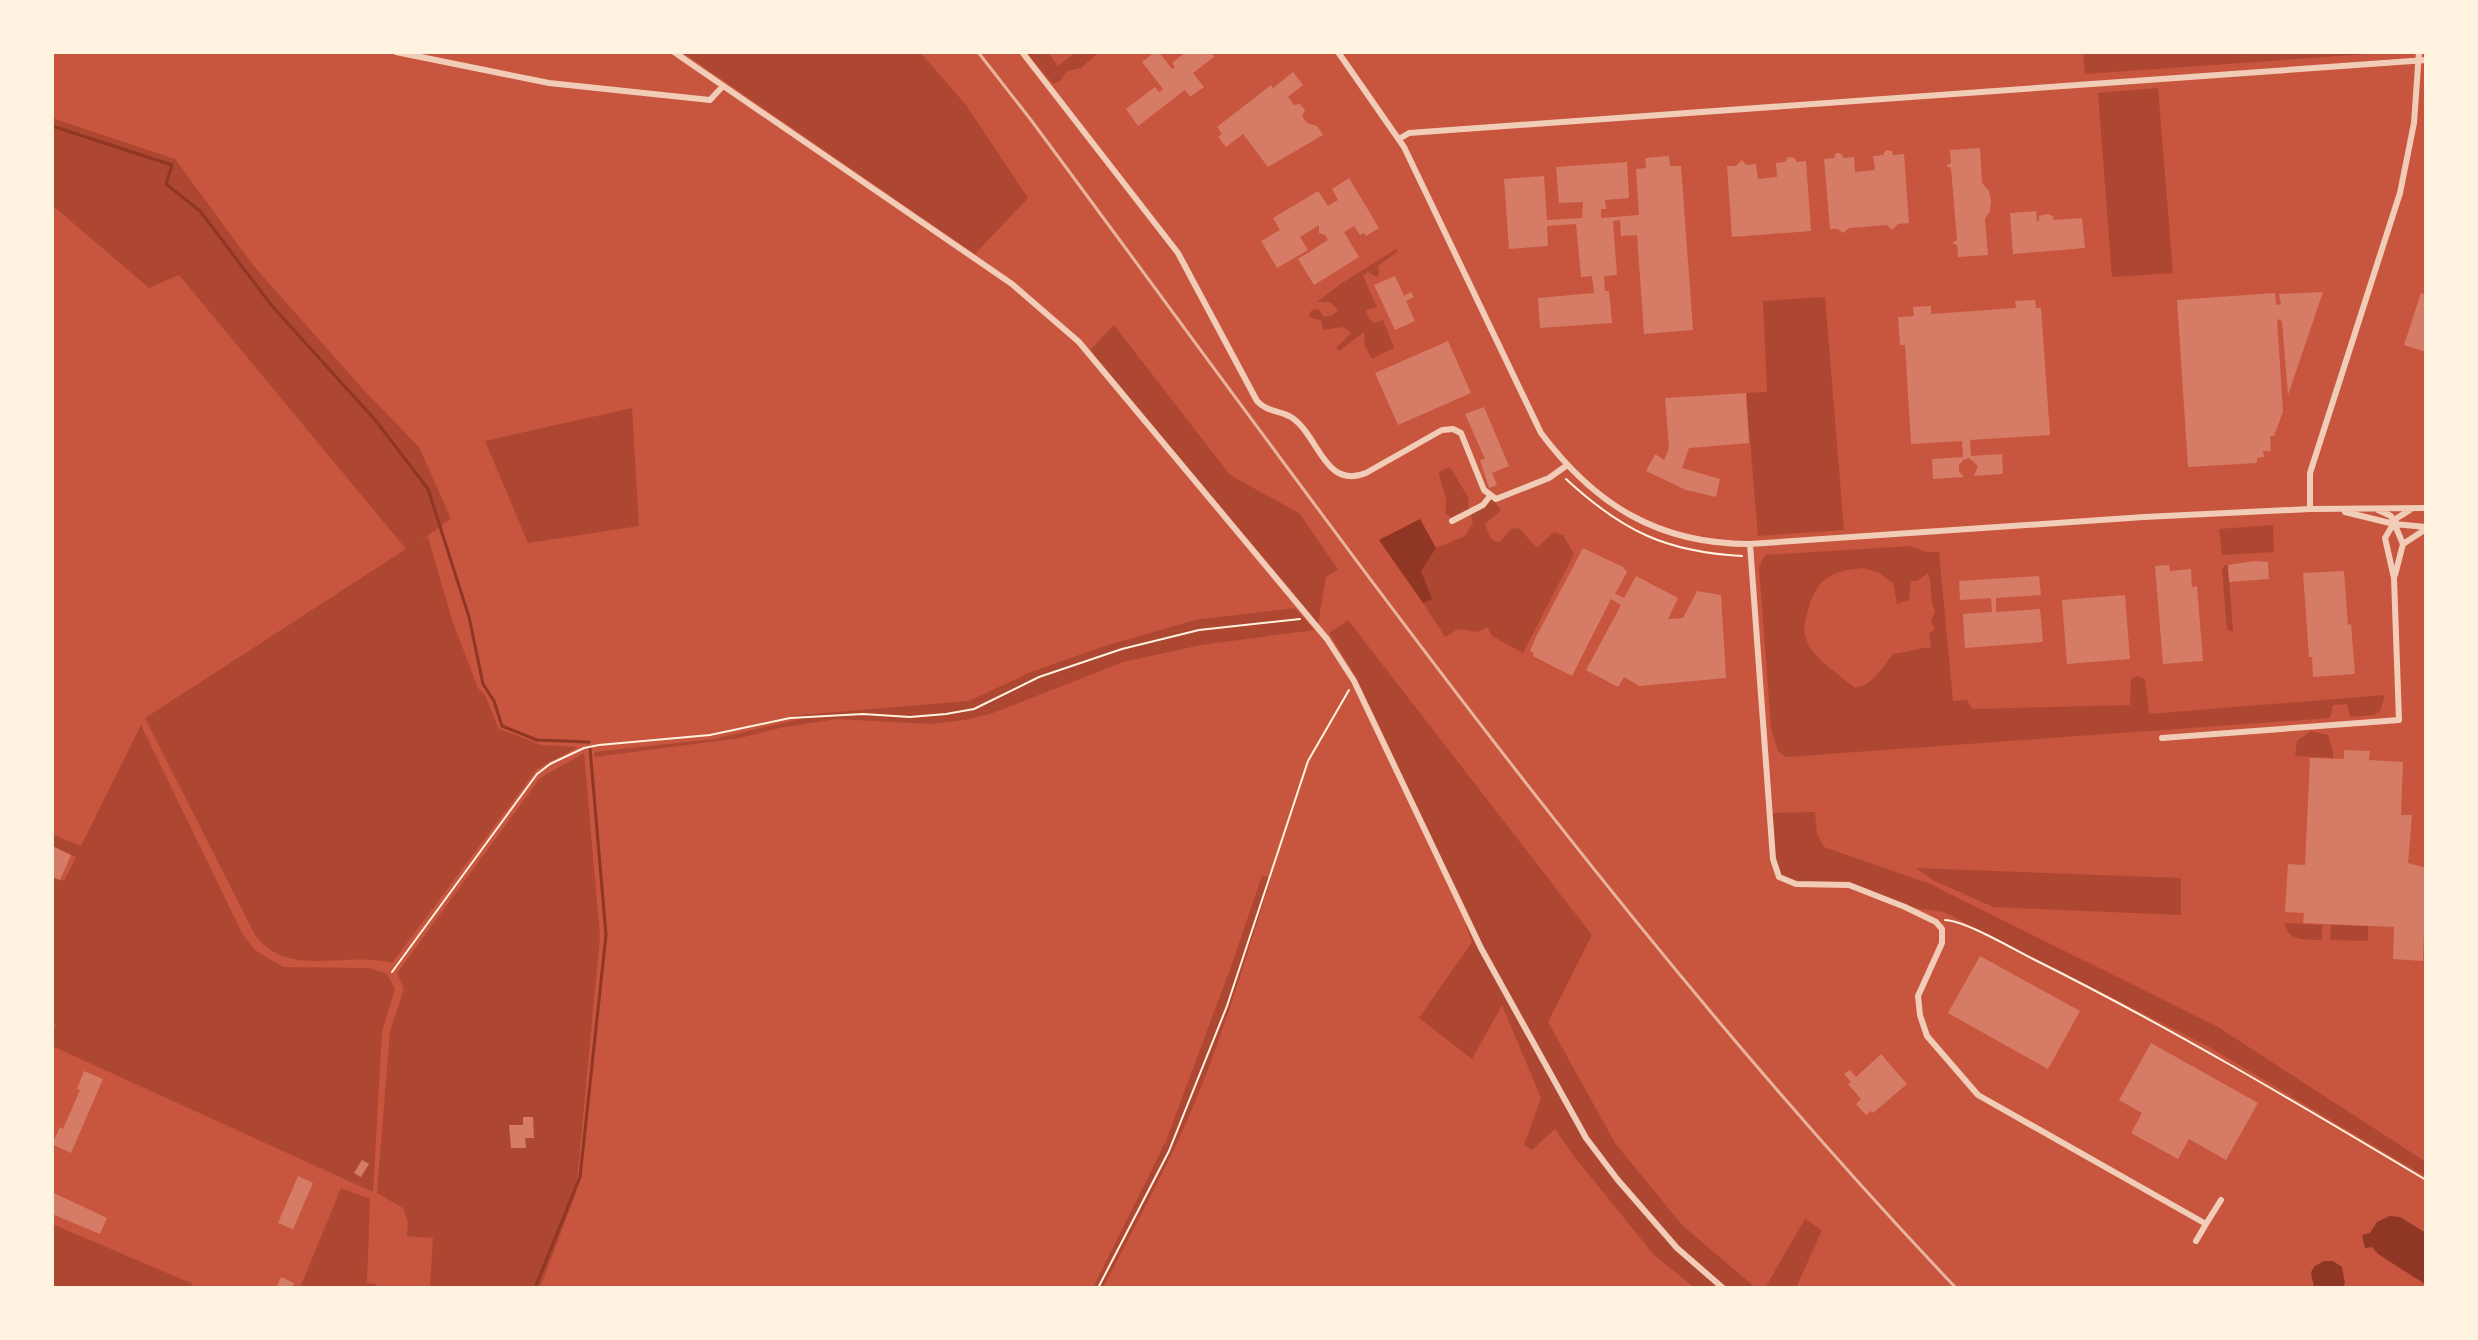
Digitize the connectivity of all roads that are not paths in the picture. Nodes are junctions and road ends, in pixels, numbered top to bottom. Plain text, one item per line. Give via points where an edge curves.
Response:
1 (396, 52) edge
2 (674, 52) edge
3 (1022, 52) edge
4 (1338, 52) edge
5 (2422, 57) edge
6 (722, 87) junction
7 (1399, 139) junction
8 (1566, 466) junction
9 (1490, 496) junction
10 (2414, 508) junction
11 (2426, 508) edge
12 (2310, 509) junction
13 (2338, 509) junction
14 (2376, 509) junction
15 (2372, 519) junction
16 (1452, 521) dead end
17 (2394, 524) junction
18 (2426, 528) edge
19 (2385, 538) junction
20 (1750, 544) junction
21 (2403, 544) junction
22 (2394, 578) junction
23 (2162, 738) dead end
24 (2221, 1200) dead end
25 (2206, 1224) junction
26 (2196, 1241) dead end
27 (1723, 1288) edge

1 - 6 street via 549,83 710,100
2 - 6 street
3 - 9 street via 1178,253 1263,408 1294,419 1337,474 1346,478 1453,429 1466,440
4 - 7 street
5 - 7 street via 1409,133
5 - 12 street via 2400,193 2310,473
6 - 27 street via 1012,284 1079,342 1327,639 1354,681 1481,948 1586,1138 1666,1237
7 - 8 street via 1541,433
8 - 9 street via 1505,497
8 - 20 street via 1603,499 1663,531 1709,542
9 - 16 street
10 - 11 street
10 - 14 street
10 - 17 street
12 - 13 street
12 - 20 street
13 - 14 street
13 - 15 street
14 - 17 street via 2391,516
15 - 17 street
15 - 19 street
17 - 18 street
17 - 19 street
17 - 21 street
18 - 21 street
19 - 22 street
20 - 25 street via 1773,859 1779,877 1796,884 1849,885 1936,922 1942,943 1918,996 1920,1015 1927,1036 1978,1095
21 - 22 street
22 - 23 street via 2399,720
24 - 25 street
25 - 26 street

